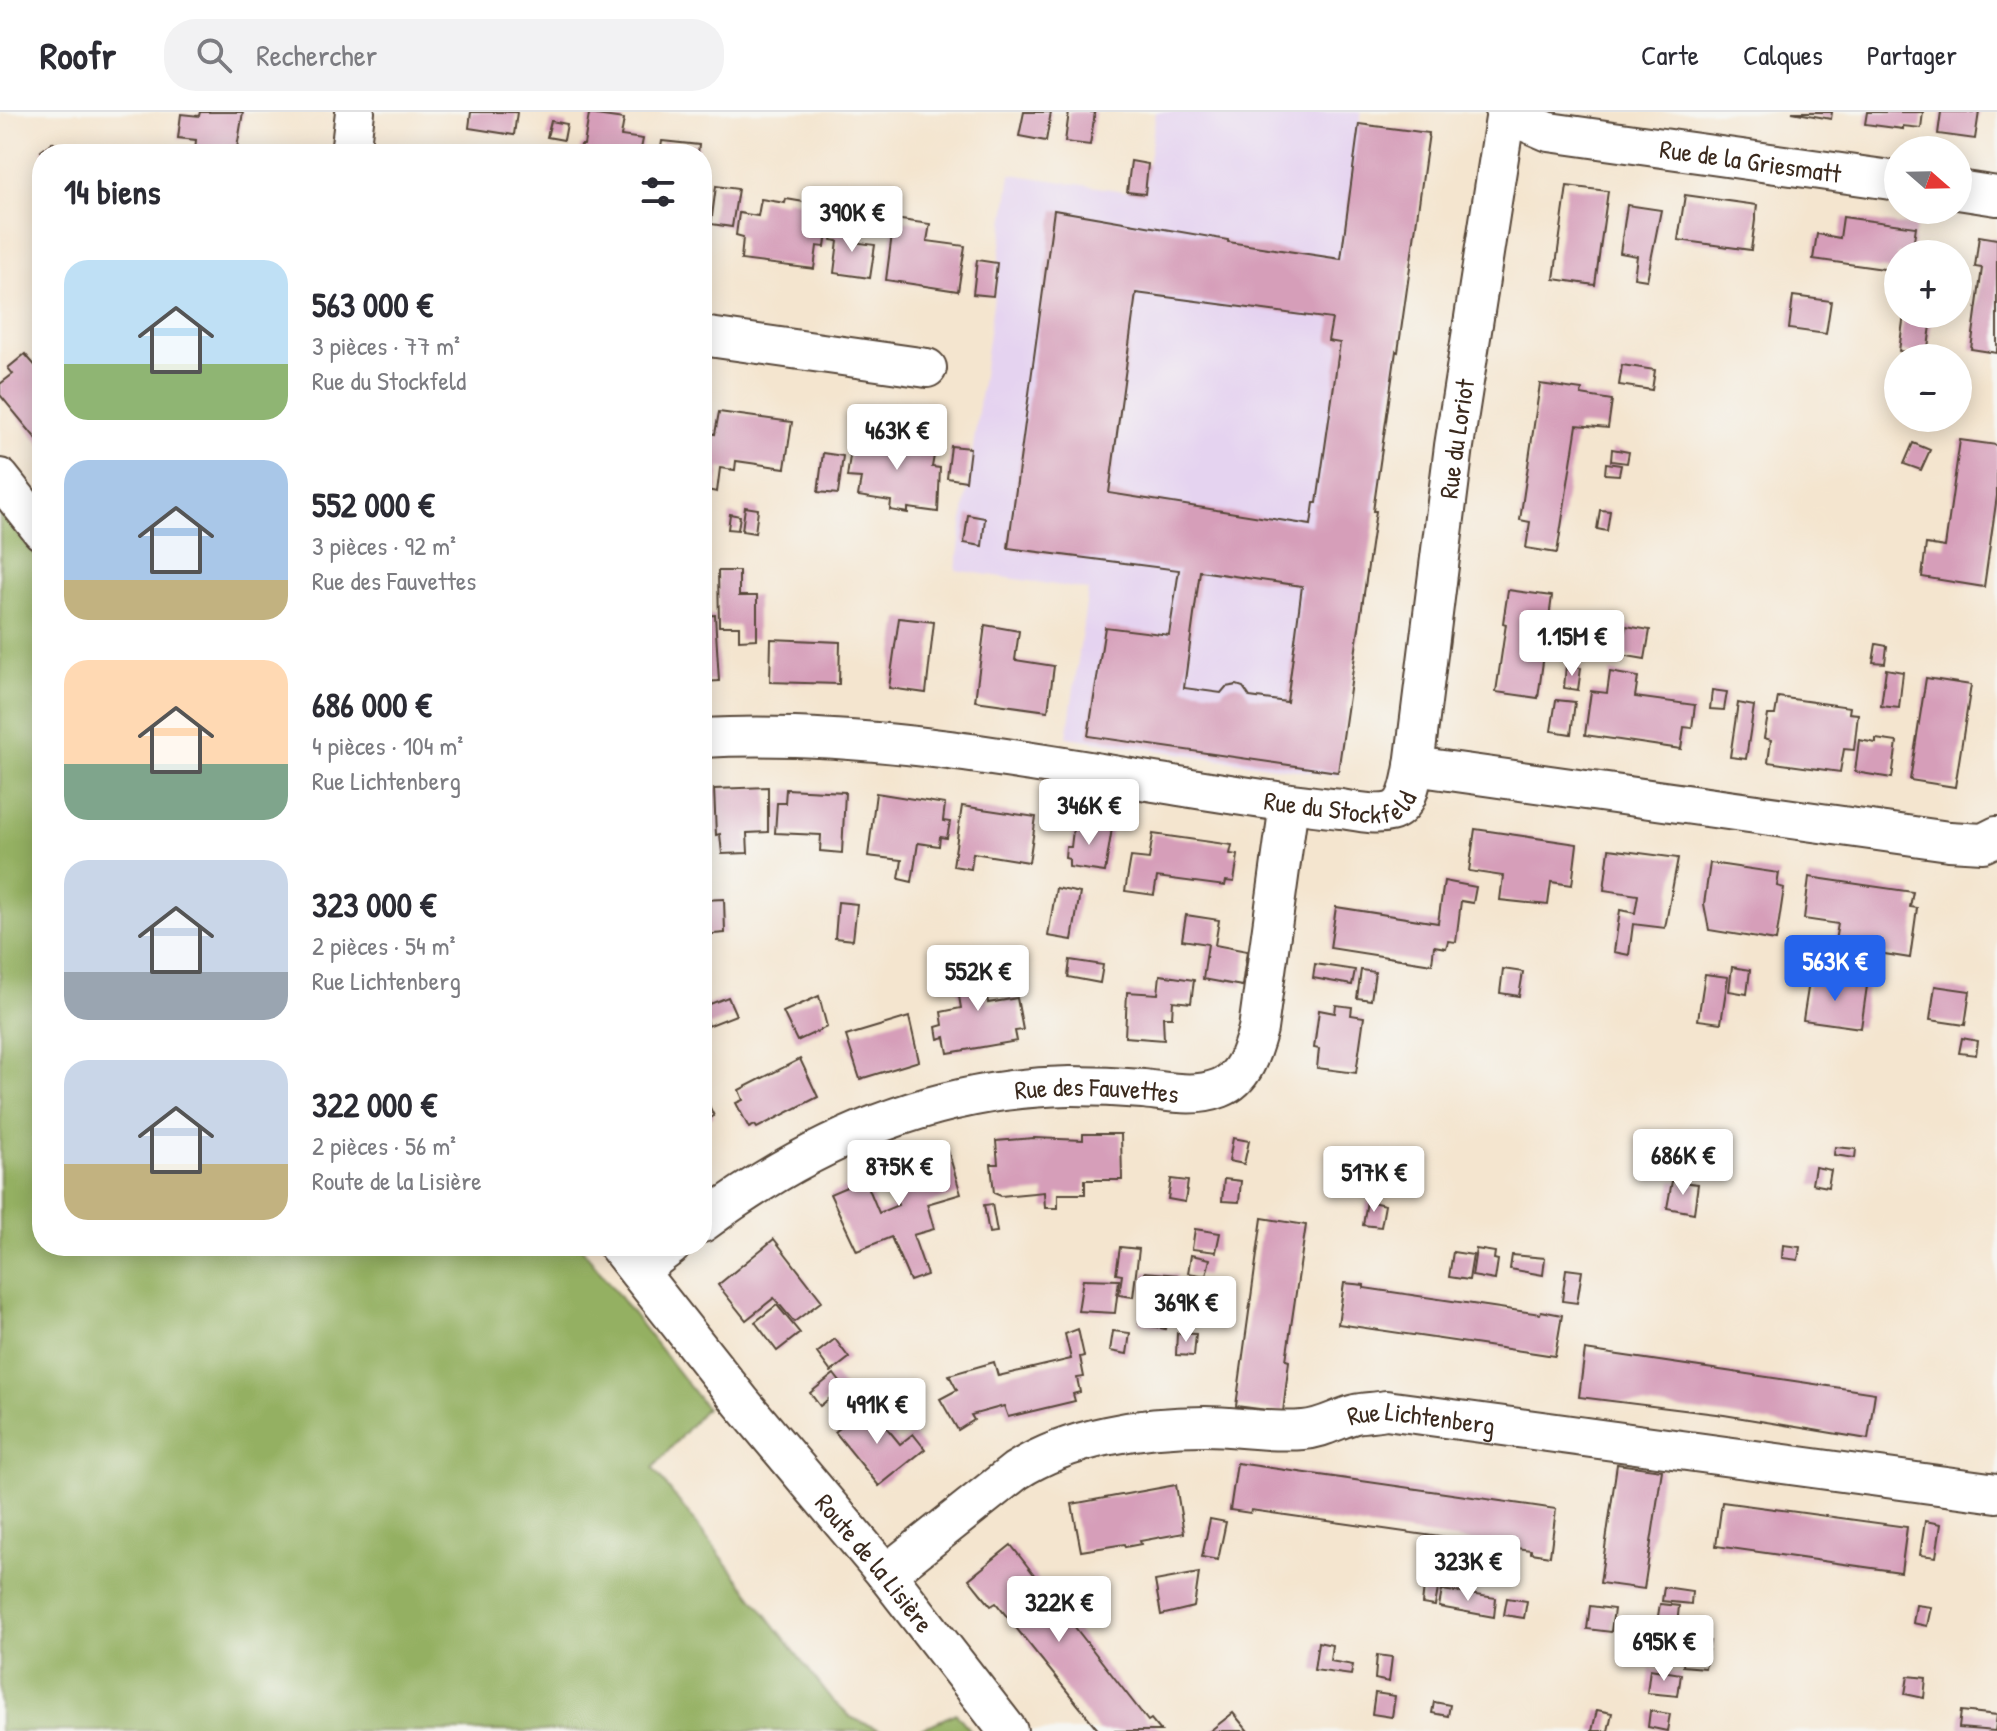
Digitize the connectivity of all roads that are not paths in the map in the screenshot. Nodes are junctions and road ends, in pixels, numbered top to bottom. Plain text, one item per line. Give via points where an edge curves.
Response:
1 (355, 112) edge
2 (1506, 112) edge
3 (1515, 112) edge
4 (351, 144) edge
5 (1884, 179) edge
6 (1972, 192) edge
7 (1997, 196) edge
8 (712, 337) edge
9 (927, 368) dead end
10 (0, 478) edge
11 (32, 518) edge
12 (712, 738) edge
13 (1414, 766) junction
14 (1289, 804) junction
15 (1997, 836) edge
16 (712, 1216) edge
17 (628, 1259) edge
18 (1997, 1493) edge
19 (886, 1574) junction
20 (1008, 1731) edge

1 - 4 street
2 - 13 street, Rue du Loriot via 1454,446
3 - 5 street, Rue de la Griesmatt via 1549,132
6 - 7 street
8 - 9 street
10 - 11 street
12 - 14 street, Rue du Stockfeld via 788,736 899,744
13 - 14 street, Rue du Stockfeld via 1404,801 1392,812
13 - 15 street, Rue du Stockfeld via 1949,841 1983,843
14 - 16 street, Rue des Fauvettes via 1258,1029 1242,1071 1224,1087 1195,1095 1101,1086 1041,1087 928,1105 822,1149
17 - 19 street, Route de la Lisière
18 - 19 street, Rue Lichtenberg via 1386,1410 1302,1430 1204,1426 1074,1443 1016,1471
19 - 20 street, Route de la Lisière

